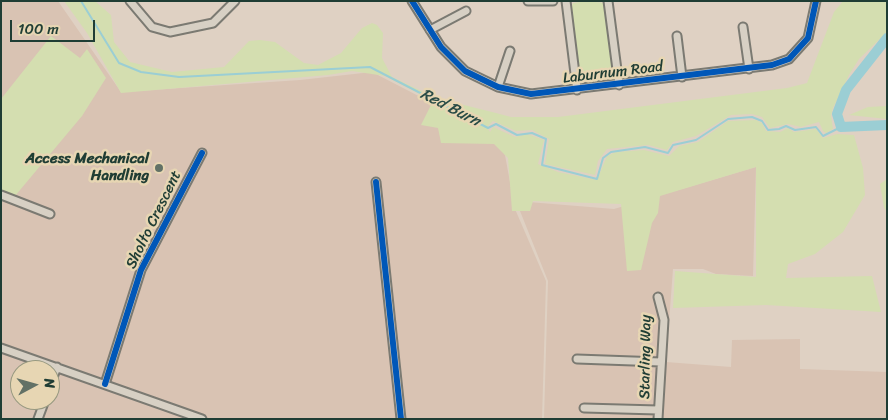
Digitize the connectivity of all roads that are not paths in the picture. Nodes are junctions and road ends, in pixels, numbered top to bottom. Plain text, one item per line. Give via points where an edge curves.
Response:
1 (130, 1) edge
2 (235, 1) edge
3 (412, 1) edge
4 (528, 1) edge
5 (553, 1) edge
6 (566, 1) edge
7 (608, 1) edge
8 (816, 1) edge
9 (466, 11) dead end
10 (743, 27) dead end
11 (430, 30) junction
12 (677, 36) dead end
13 (510, 51) dead end
14 (749, 68) junction
15 (682, 77) junction
16 (619, 85) junction
17 (498, 87) junction
18 (577, 90) junction
19 (202, 153) dead end
20 (376, 182) dead end
21 (1, 195) edge
22 (50, 214) dead end
23 (658, 297) dead end
24 (1, 348) edge
25 (577, 359) dead end
26 (36, 360) edge
27 (661, 362) junction
28 (60, 368) edge
29 (104, 384) junction
30 (584, 408) dead end
31 (658, 410) junction
32 (202, 419) edge
33 (401, 419) edge
34 (658, 419) edge

1 - 2 street via 152,27 170,32 213,22
3 - 11 street, Laburnum Road
4 - 5 street
6 - 18 street
7 - 16 street
8 - 14 street, Laburnum Road via 808,38 801,48 789,59 772,66
9 - 11 street
10 - 14 street
11 - 17 street, Laburnum Road via 441,47 465,70
12 - 15 street
13 - 17 street
14 - 15 street, Laburnum Road
15 - 16 street, Laburnum Road
16 - 18 street, Laburnum Road
17 - 18 street, Laburnum Road via 531,94
19 - 29 street, Sholto Crescent via 142,270
20 - 33 street
21 - 22 street
23 - 27 street, Starling Way via 664,320
24 - 26 street
25 - 27 street
27 - 31 street, Starling Way
28 - 29 street
29 - 32 street
30 - 31 street
31 - 34 street, Starling Way

